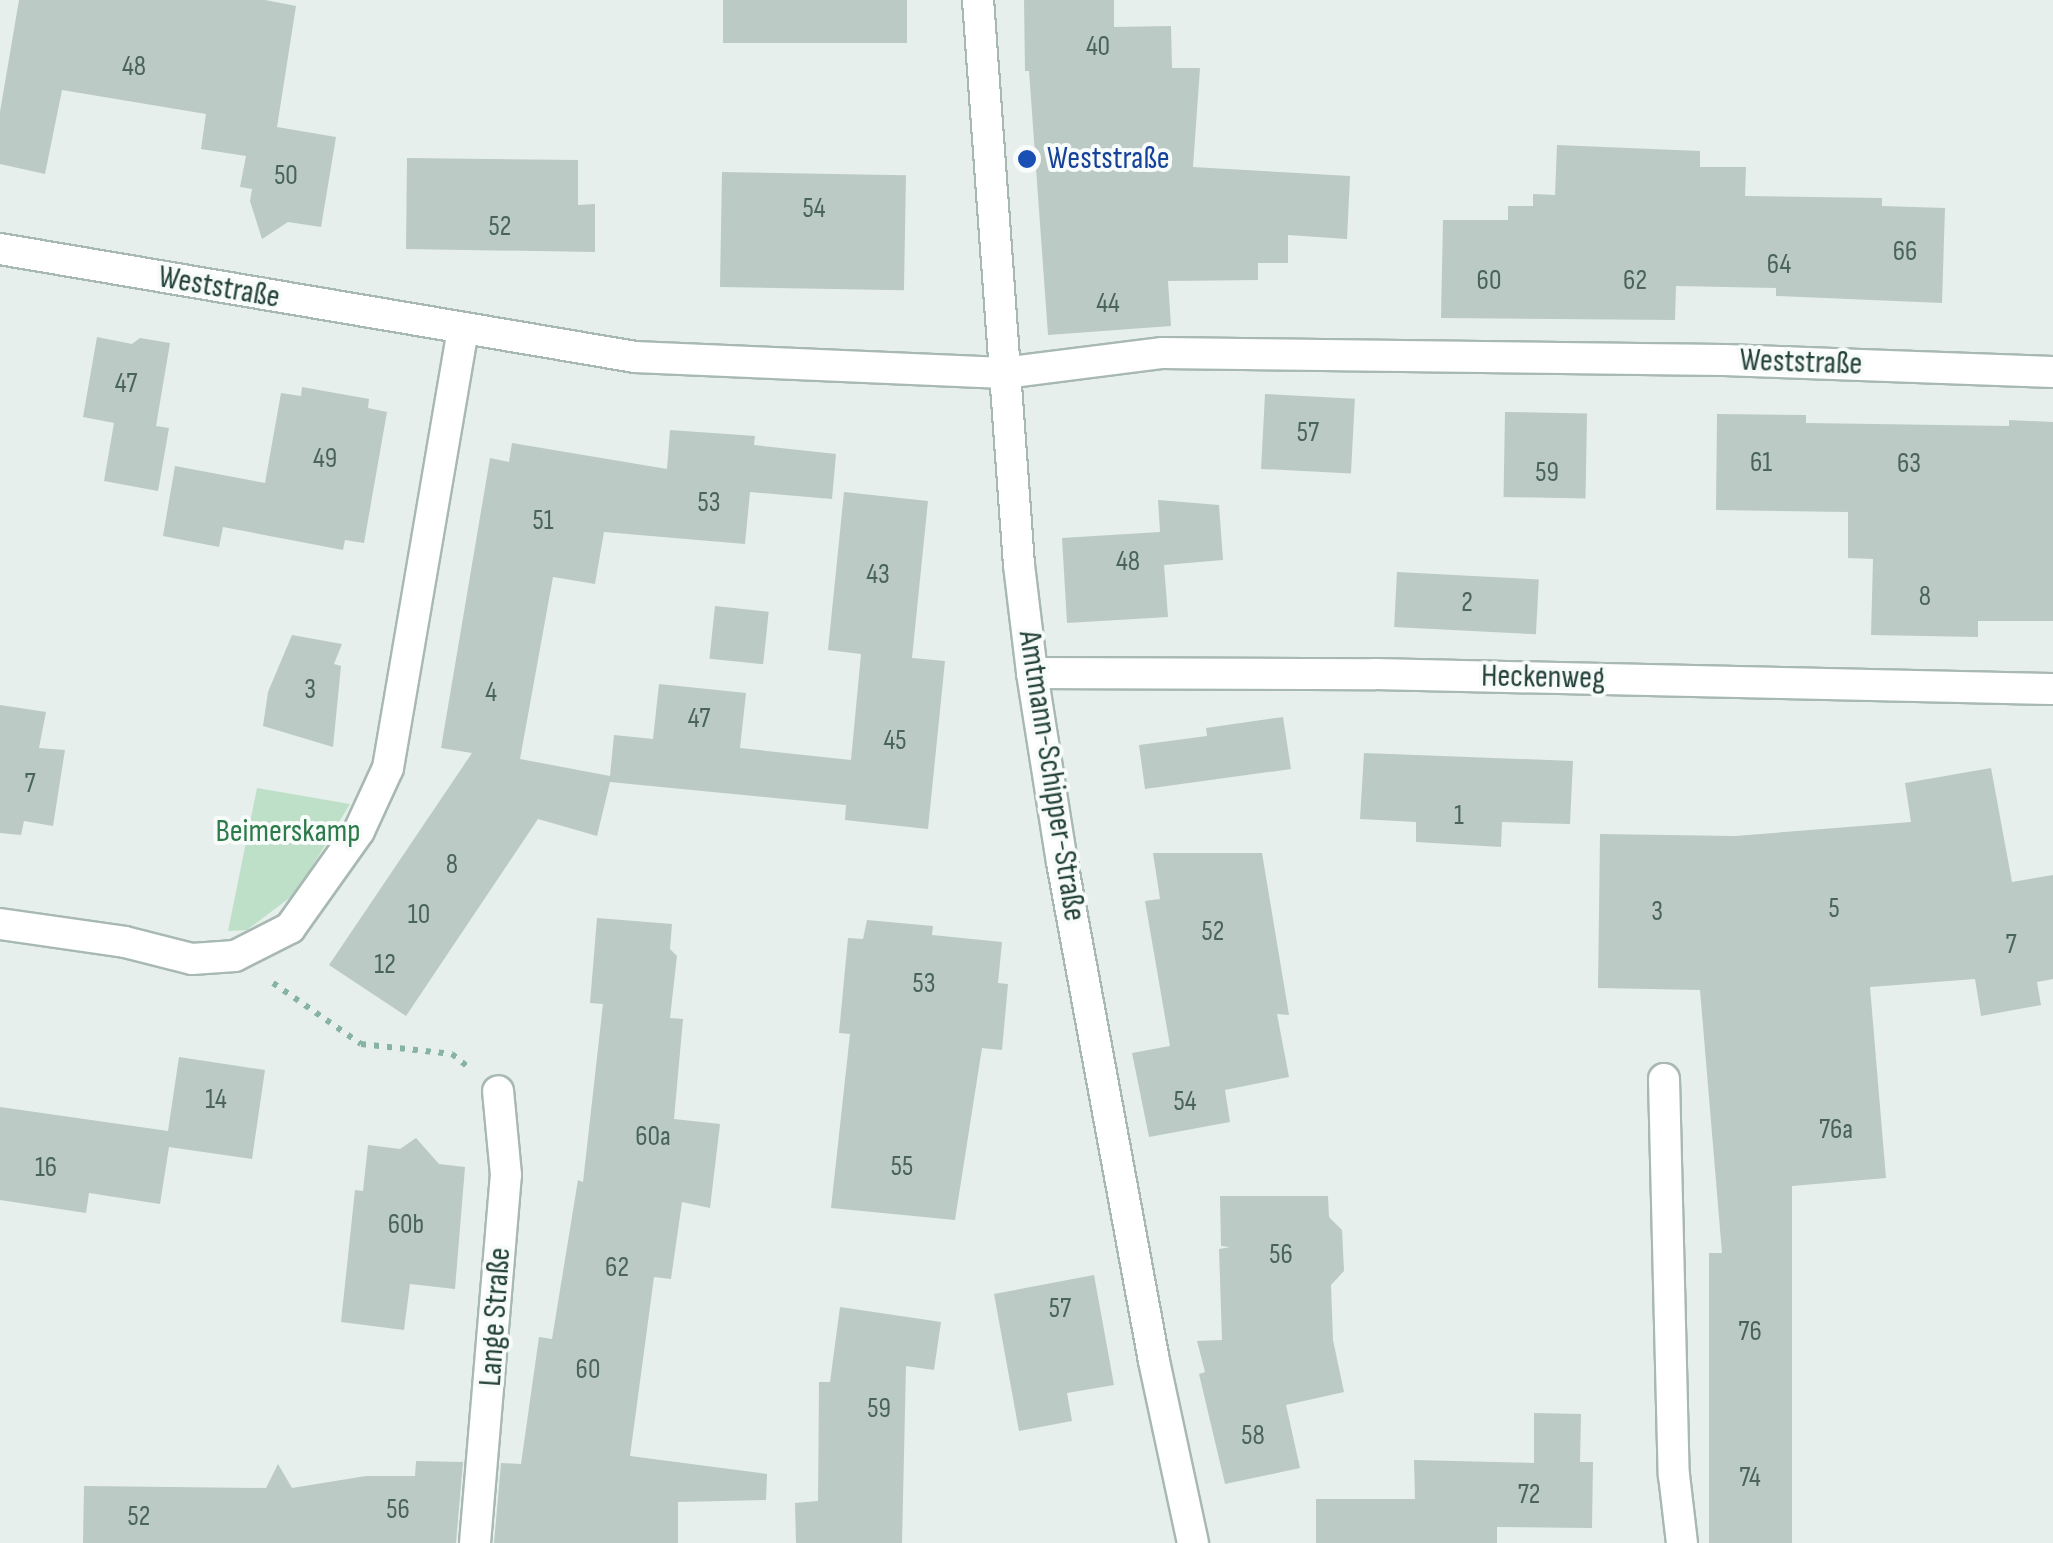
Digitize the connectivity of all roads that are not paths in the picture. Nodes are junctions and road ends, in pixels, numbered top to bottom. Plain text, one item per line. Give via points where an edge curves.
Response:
1 (978, 0) edge
2 (0, 249) edge
3 (463, 331) junction
4 (2053, 372) edge
5 (1004, 373) junction
6 (1032, 674) junction
7 (2053, 689) edge
8 (0, 924) edge
9 (1664, 1078) dead end
10 (498, 1091) road end
11 (475, 1543) edge
12 (1193, 1543) edge
13 (1682, 1543) edge

1 - 5 street, Amtmann-Schipper-Straße
2 - 3 street, Weststraße
3 - 5 street, Weststraße via 635,358
3 - 8 street via 388,768 359,831 290,928 235,956 192,960 125,942
4 - 5 street, Weststraße via 1163,353
5 - 6 street, Amtmann-Schipper-Straße
6 - 7 street, Heckenweg via 1395,674
6 - 12 street, Amtmann-Schipper-Straße via 1154,1361
9 - 13 street via 1674,1476
10 - 11 street, Lange Straße via 506,1175

